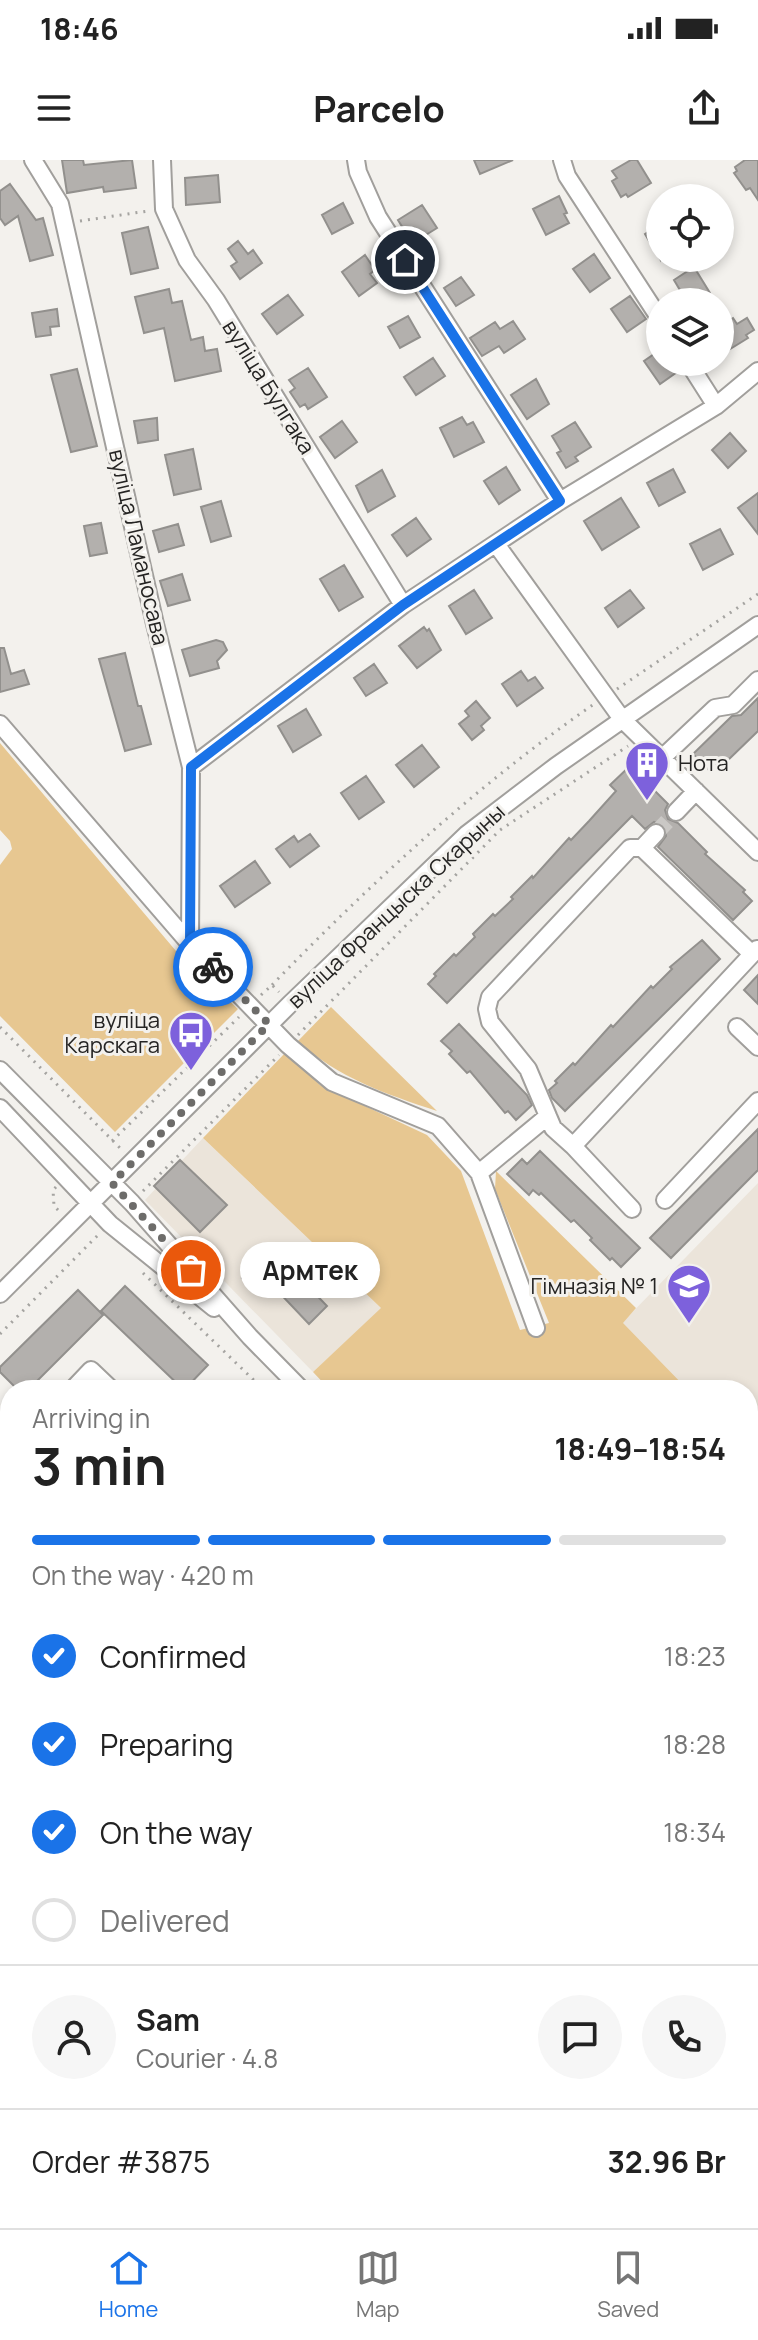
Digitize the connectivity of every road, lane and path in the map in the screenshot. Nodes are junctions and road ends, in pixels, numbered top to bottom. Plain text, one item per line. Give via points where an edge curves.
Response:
1 (33, 160) edge
2 (162, 160) edge
3 (356, 160) edge
4 (562, 160) edge
5 (164, 209) junction
6 (64, 223) junction
7 (646, 297) edge
8 (758, 371) edge
9 (697, 376) edge
10 (716, 406) junction
11 (560, 501) junction
12 (496, 544) junction
13 (758, 594) edge
14 (403, 605) junction
15 (758, 625) edge
16 (758, 680) edge
17 (605, 696) junction
18 (622, 719) junction
19 (0, 724) edge
20 (641, 738) junction
21 (662, 758) junction
22 (191, 767) junction
23 (696, 791) junction
24 (676, 812) tunnel mouth
25 (656, 833) tunnel mouth
26 (642, 848) junction
27 (758, 852) edge
28 (190, 944) junction
29 (754, 951) edge
30 (272, 985) junction
31 (290, 1004) junction
32 (251, 1005) junction
33 (269, 1024) junction
34 (0, 1027) edge
35 (737, 1027) dead end
36 (288, 1045) junction
37 (758, 1047) edge
38 (0, 1070) edge
39 (758, 1101) edge
40 (0, 1108) edge
41 (548, 1116) junction
42 (112, 1141) junction
43 (573, 1146) junction
44 (133, 1162) junction
45 (479, 1173) junction
46 (66, 1177) junction
47 (112, 1183) junction
48 (665, 1200) dead end
49 (91, 1203) junction
50 (132, 1203) junction
51 (632, 1209) dead end
52 (72, 1223) junction
53 (110, 1224) junction
54 (134, 1263) dead end
55 (0, 1294) edge
56 (536, 1328) dead end
57 (0, 1334) edge
58 (250, 1337) junction
59 (82, 1380) edge
60 (102, 1380) edge
61 (254, 1380) edge
62 (292, 1380) edge

1 - 6 street, вуліца Ламаносава via 60,204
2 - 5 street, вуліца Булгака
3 - 11 street via 378,217
4 - 7 street via 567,176
5 - 6 path
5 - 14 street, вуліца Булгака via 187,260
6 - 22 street, вуліца Ламаносава
8 - 10 street
9 - 10 street
10 - 11 street
11 - 12 street
12 - 14 street
12 - 17 street
13 - 17 path
14 - 22 street
15 - 18 street, вуліца Францыска Скарыны
16 - 21 street via 733,705 715,708
17 - 18 street
17 - 30 path via 427,833
18 - 20 street
18 - 31 street, вуліца Францыска Скарыны via 467,834
19 - 28 street
20 - 21 street
20 - 36 path via 500,830
21 - 23 street
22 - 28 street, вуліца Ламаносава
23 - 24 street
23 - 27 street
25 - 26 street
26 - 29 street
26 - 41 street via 630,848 490,997 490,1022 528,1069
28 - 32 street
29 - 43 street
30 - 31 path
30 - 32 path
31 - 33 street, вуліца Францыска Скарыны
32 - 33 street
32 - 42 path
33 - 36 street
33 - 44 street, вуліца Францыска Скарыны
34 - 42 path
35 - 37 street
36 - 45 street via 332,1082 438,1126
36 - 50 path
38 - 47 street
39 - 48 street
40 - 46 street
41 - 43 street
41 - 45 street
42 - 44 path
43 - 51 street
44 - 47 street, вуліца Францыска Скарыны
45 - 56 street
46 - 49 street
46 - 52 path via 53,1190 54,1206
47 - 49 street, вуліца Францыска Скарыны
47 - 50 street
49 - 52 street, вуліца Францыска Скарыны
49 - 53 street
50 - 58 street
52 - 55 street, вуліца Францыска Скарыны
53 - 57 path
53 - 58 street
54 - 61 path
58 - 62 street
59 - 60 street via 91,1370

